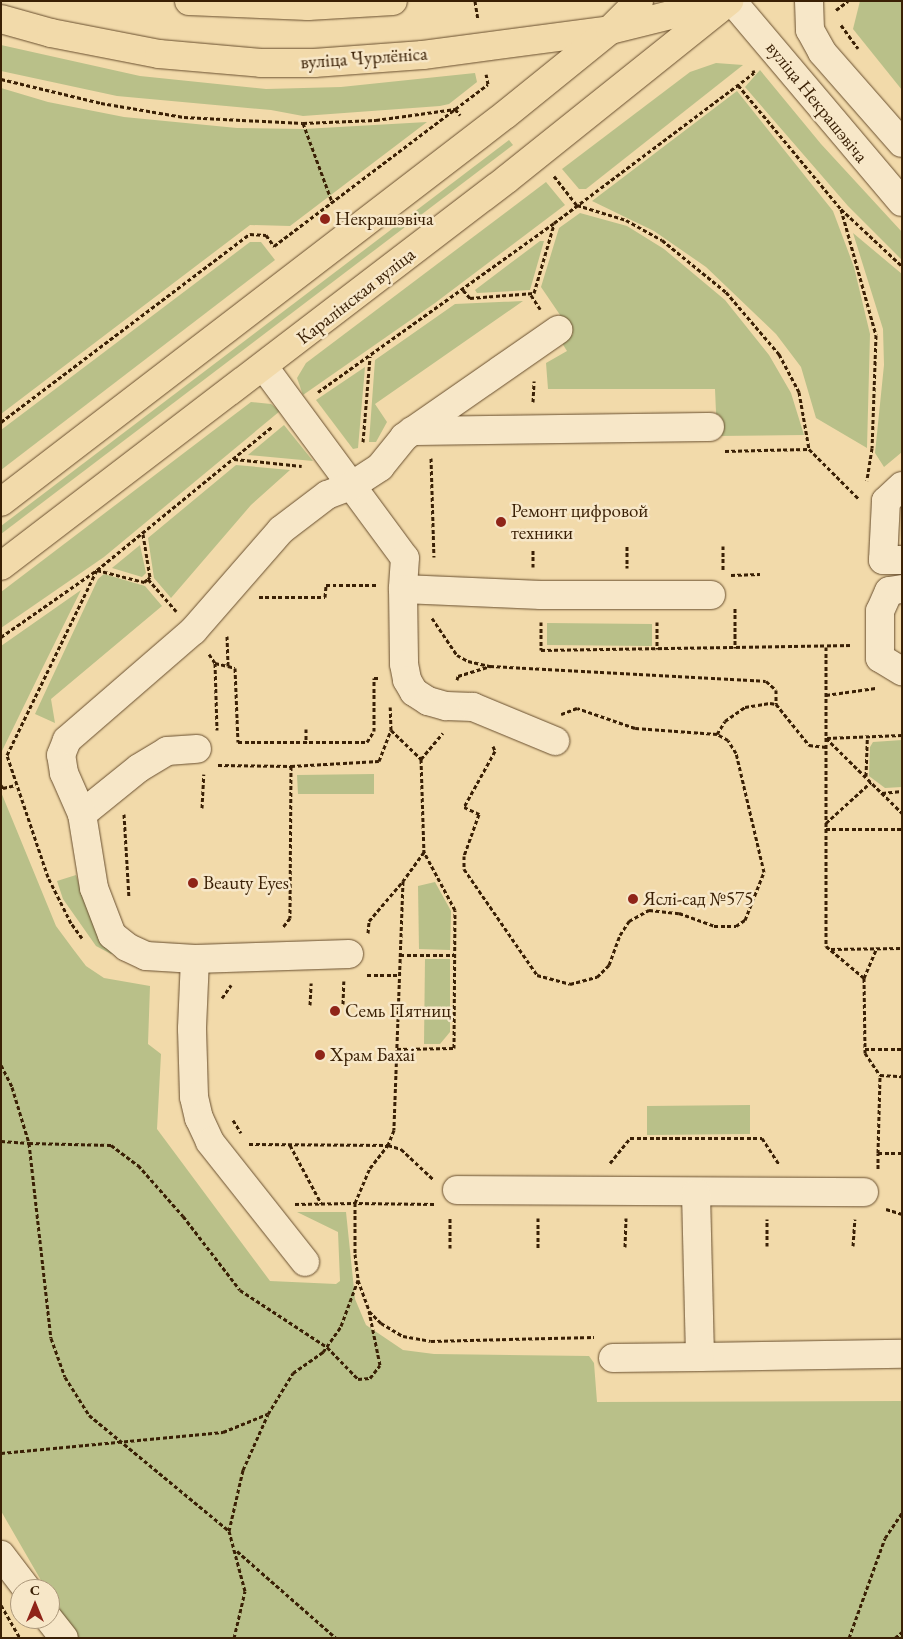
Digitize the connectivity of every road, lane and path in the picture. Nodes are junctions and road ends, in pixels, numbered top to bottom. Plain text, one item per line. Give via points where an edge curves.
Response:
1 (189, 1) edge
2 (393, 1) edge
3 (639, 1) edge
4 (725, 1) edge
5 (731, 1) edge
6 (809, 1) edge
7 (1, 19) edge
8 (610, 30) junction
9 (521, 40) junction
10 (754, 73) dead end
11 (1, 79) edge
12 (738, 85) junction
13 (483, 87) dead end
14 (541, 87) junction
15 (455, 109) junction
16 (461, 116) dead end
17 (303, 122) junction
18 (902, 143) edge
19 (332, 202) junction
20 (902, 202) edge
21 (577, 205) junction
22 (841, 209) junction
23 (554, 223) junction
24 (274, 246) junction
25 (280, 254) dead end
26 (902, 266) edge
27 (463, 290) junction
28 (531, 295) junction
29 (549, 337) joint
30 (370, 356) junction
31 (264, 367) junction
32 (294, 408) junction
33 (1, 422) edge
34 (412, 431) junction
35 (715, 439) joint
36 (809, 449) junction
37 (424, 455) dead end
38 (431, 455) junction
39 (441, 455) dead end
40 (233, 459) junction
41 (344, 476) junction
42 (866, 484) dead end
43 (902, 486) edge
44 (864, 494) dead end
45 (1, 502) edge
46 (143, 534) junction
47 (627, 546) dead end
48 (723, 546) dead end
49 (533, 548) dead end
50 (434, 559) dead end
51 (902, 560) edge
52 (1, 566) edge
53 (97, 570) junction
54 (760, 574) dead end
55 (627, 578) dead end
56 (148, 579) junction
57 (392, 587) junction
58 (902, 589) edge
59 (711, 595) dead end
60 (541, 596) junction
61 (256, 598) dead end
62 (430, 615) dead end
63 (193, 631) junction
64 (227, 632) dead end
65 (1, 637) edge
66 (860, 645) dead end
67 (826, 647) junction
68 (215, 663) junction
69 (228, 666) junction
70 (490, 666) junction
71 (902, 671) edge
72 (382, 678) dead end
73 (874, 680) dead end
74 (456, 685) dead end
75 (826, 695) junction
76 (776, 704) junction
77 (448, 727) dead end
78 (306, 729) dead end
79 (717, 734) junction
80 (902, 734) edge
81 (826, 738) junction
82 (867, 738) junction
83 (488, 740) dead end
84 (552, 740) joint
85 (306, 742) junction
86 (826, 748) junction
87 (206, 758) junction
88 (421, 759) junction
89 (218, 765) junction
90 (291, 766) junction
91 (214, 770) dead end
92 (210, 774) dead end
93 (866, 776) junction
94 (871, 782) junction
95 (16, 784) dead end
96 (1, 785) edge
97 (902, 791) edge
98 (882, 793) junction
99 (202, 808) dead end
100 (82, 814) junction
101 (902, 814) edge
102 (119, 815) dead end
103 (826, 823) junction
104 (826, 829) junction
105 (902, 829) edge
106 (424, 852) junction
107 (403, 881) junction
108 (129, 906) dead end
109 (279, 930) dead end
110 (877, 948) junction
111 (902, 948) edge
112 (830, 949) junction
113 (400, 955) junction
114 (454, 955) junction
115 (195, 958) junction
116 (358, 962) junction
117 (311, 974) dead end
118 (367, 976) junction
119 (399, 976) junction
120 (864, 978) junction
121 (233, 982) dead end
122 (221, 1002) dead end
123 (343, 1004) dead end
124 (310, 1005) dead end
125 (397, 1049) junction
126 (865, 1049) junction
127 (902, 1049) edge
128 (1, 1065) edge
129 (880, 1075) junction
130 (902, 1076) edge
131 (229, 1114) dead end
132 (1, 1141) edge
133 (29, 1144) junction
134 (249, 1144) junction
135 (290, 1145) junction
136 (388, 1145) junction
137 (253, 1152) dead end
138 (878, 1153) junction
139 (902, 1153) edge
140 (601, 1192) junction
141 (787, 1192) junction
142 (696, 1193) junction
143 (447, 1197) junction
144 (869, 1199) junction
145 (355, 1203) junction
146 (321, 1204) junction
147 (285, 1205) dead end
148 (538, 1208) dead end
149 (626, 1208) dead end
150 (902, 1214) edge
151 (767, 1217) dead end
152 (767, 1246) dead end
153 (854, 1246) dead end
154 (625, 1247) dead end
155 (450, 1248) dead end
156 (538, 1248) dead end
157 (305, 1262) dead end
158 (358, 1280) junction
159 (369, 1311) junction
160 (327, 1347) junction
161 (607, 1347) joint
162 (902, 1354) edge
163 (700, 1357) junction
164 (268, 1414) junction
165 (122, 1443) junction
166 (1, 1453) edge
167 (902, 1513) edge
168 (229, 1531) junction
169 (236, 1550) junction
170 (1, 1555) edge
171 (19, 1579) edge
172 (1, 1605) edge
173 (902, 1632) edge
174 (20, 1638) edge
175 (234, 1638) edge
176 (336, 1638) edge
177 (849, 1638) edge
178 (895, 1638) edge

1 - 2 main road via 308,6
3 - 8 main road
4 - 8 main road, вуліца Чурлёніса
5 - 20 street, вуліца Некрашэвіча
5 - 31 main road, Каралінская вуліца
6 - 18 street, вуліца Некрашэвіча via 810,30 822,52
7 - 9 main road, вуліца Чурлёніса via 51,33 159,54 261,64 384,59
8 - 9 main road, вуліца Чурлёніса
8 - 14 main road
9 - 14 main road via 534,44 544,53 548,65
10 - 12 path
11 - 17 path via 149,112
12 - 21 path
12 - 22 path
13 - 15 path
14 - 45 main road
15 - 16 path
15 - 17 path via 376,120
15 - 19 path
17 - 19 path
19 - 24 path
21 - 23 path
21 - 36 path via 626,220 662,240 726,292 779,354 799,392
22 - 26 path
22 - 42 path via 876,335 872,448
23 - 27 path
23 - 28 path
24 - 25 path
24 - 33 path via 266,235 250,234
27 - 28 path via 470,298
27 - 30 path
28 - 29 path via 545,317
29 - 34 street
30 - 32 path
30 - 41 path via 362,453 350,454
31 - 32 street
31 - 52 main road, Каралінская вуліца
32 - 40 path
32 - 41 street
34 - 35 street
34 - 41 street via 380,467
35 - 36 path
36 - 44 path via 863,503
37 - 38 path
38 - 39 path
38 - 50 path
40 - 41 path via 319,468
40 - 46 path
41 - 57 street via 405,558
41 - 63 street via 327,495 281,530
43 - 51 street via 886,501 883,560
46 - 53 path
46 - 56 path
47 - 55 path
48 - 54 path via 724,576
49 - 60 path via 533,578 542,579
53 - 56 path via 144,582
53 - 65 path
56 - 63 path
57 - 60 street
57 - 61 path via 326,585 324,597
57 - 84 street via 407,680 414,692 428,701 446,706 473,707
58 - 71 street via 889,591 880,611 880,658
59 - 60 street
60 - 67 path via 541,650
62 - 70 path via 457,655
63 - 68 path
63 - 100 street via 67,740 61,755 64,773
64 - 69 path
66 - 67 path
67 - 75 path
68 - 69 path
68 - 87 path
69 - 85 path via 235,668 238,742
70 - 74 path via 458,676
70 - 76 path via 766,681 776,690
72 - 85 path via 374,678 371,738 367,742
73 - 75 path via 879,688
75 - 81 path
76 - 79 path via 746,707 725,721
76 - 86 path via 809,745
77 - 88 path
78 - 85 path
79 - 83 path via 728,740 736,753 742,790 761,853 762,879 745,920 736,926 714,926 679,913 649,910 629,921 609,965 597,977 586,983 570,984 537,975 530,969 464,869 464,856 479,814 464,806 494,751
79 - 84 path via 635,728 577,708 565,710 556,719
80 - 82 path
81 - 82 path
81 - 86 path
81 - 93 path
82 - 93 path
86 - 103 path
87 - 89 path
87 - 92 path
87 - 99 path
87 - 100 street via 167,751 139,768
88 - 90 path via 391,730 384,752 373,764
88 - 106 path
89 - 90 path
89 - 91 path
90 - 109 path via 290,918
93 - 94 path
94 - 98 path
94 - 103 path
95 - 96 path via 3,788
97 - 98 path
98 - 101 path
100 - 115 street via 94,888 112,935 146,956
102 - 108 path via 124,809
103 - 104 path
104 - 105 path
104 - 112 path via 826,946
106 - 107 path
106 - 114 path via 455,910
107 - 113 path
107 - 116 path via 369,920
110 - 111 path
110 - 112 path
110 - 120 path
112 - 120 path
113 - 114 path
113 - 119 path
114 - 125 path via 454,1048
115 - 116 street
115 - 157 street via 192,1029 194,1097 199,1118 210,1142
116 - 118 path
116 - 118 path
116 - 123 path
117 - 124 path
118 - 119 path
119 - 125 path
120 - 126 path
121 - 122 path
125 - 136 path via 394,1130
126 - 127 path
126 - 129 path
128 - 133 path via 12,1087
129 - 130 path
129 - 138 path
131 - 134 path
132 - 133 path
133 - 160 path via 111,1145 145,1173 240,1290
133 - 165 path via 51,1338 65,1377 88,1415
134 - 135 path
134 - 137 path
135 - 136 path
135 - 146 path
136 - 143 path via 401,1149
136 - 145 path via 370,1168
138 - 139 path
138 - 144 path
140 - 141 path via 602,1173 630,1138 762,1138 788,1177
140 - 142 street
140 - 143 street
141 - 142 street
141 - 144 street
142 - 163 street
143 - 145 path
143 - 155 path
144 - 150 path
144 - 153 path
145 - 146 path
145 - 158 path
146 - 147 path
148 - 156 path
149 - 154 path
151 - 152 path
158 - 159 path
158 - 160 path via 340,1326
159 - 160 path via 380,1365 370,1378 358,1379
159 - 161 path via 381,1323 403,1336 431,1341
160 - 164 path via 293,1373
161 - 163 street
162 - 163 street
164 - 165 path via 223,1432
164 - 168 path via 243,1470
165 - 166 path
165 - 168 path
167 - 177 path via 885,1538
168 - 169 path
169 - 175 path via 245,1591
169 - 176 path
170 - 171 street
172 - 174 path
173 - 178 path

